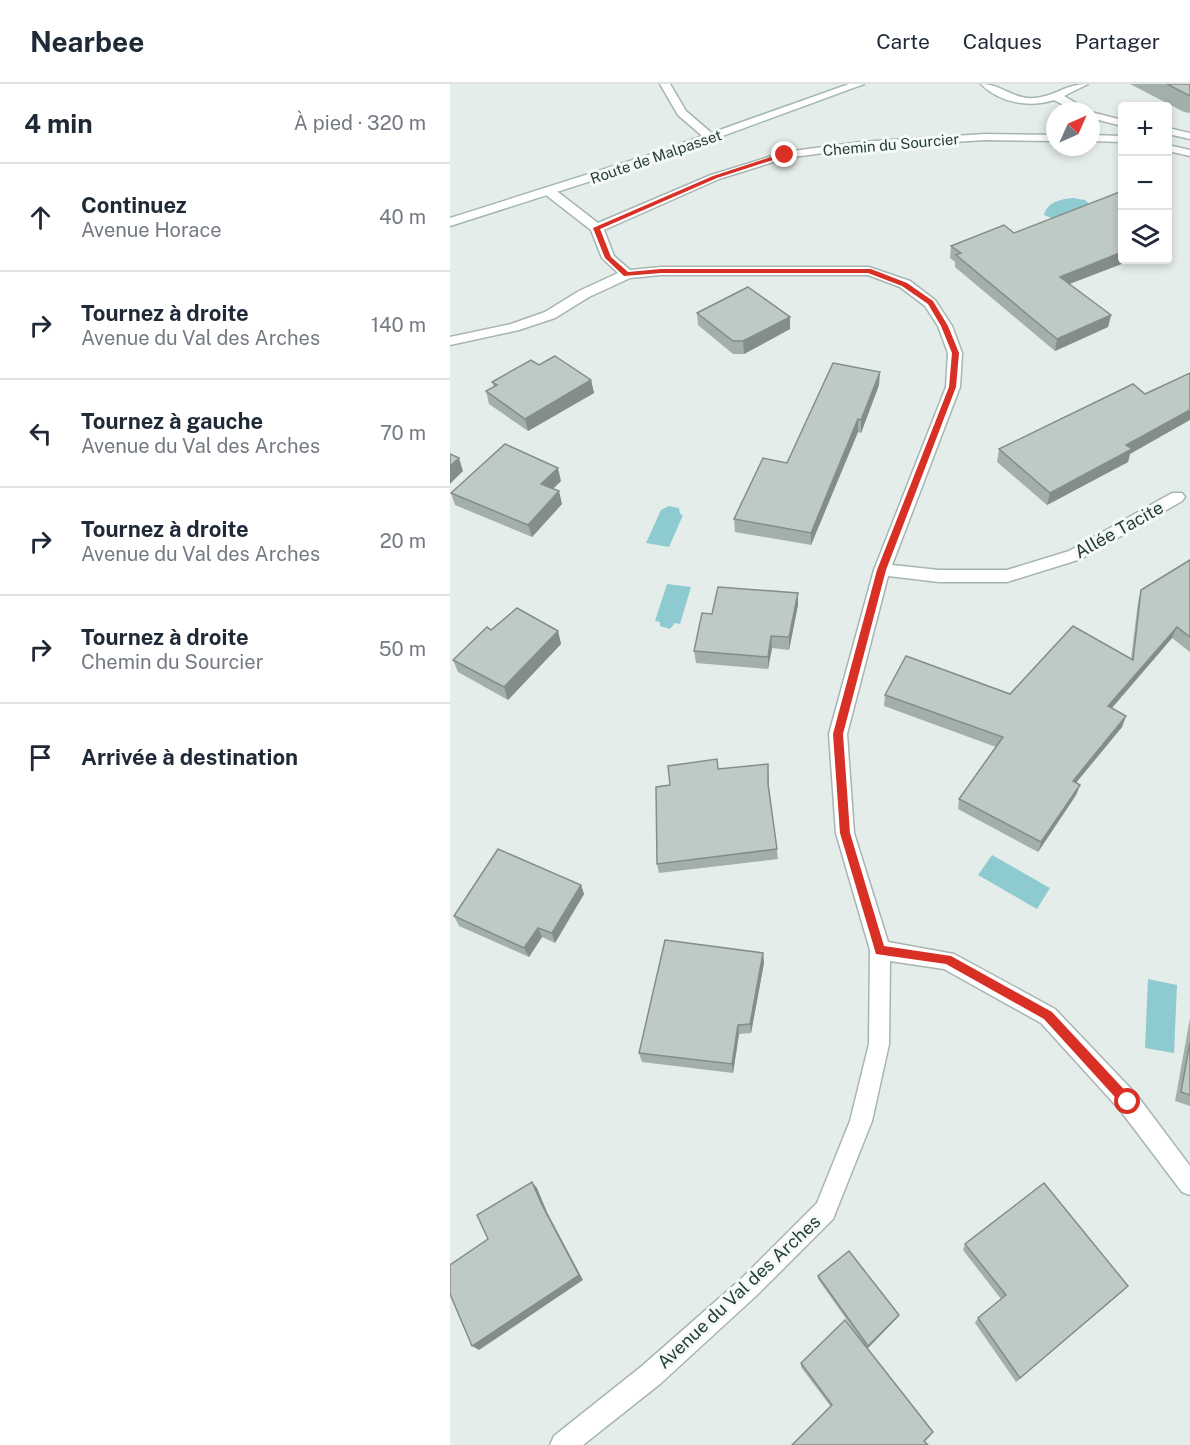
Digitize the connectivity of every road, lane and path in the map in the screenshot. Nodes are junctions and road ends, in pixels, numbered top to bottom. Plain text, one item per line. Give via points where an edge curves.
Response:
1 (664, 84) edge
2 (859, 84) edge
3 (986, 84) edge
4 (1083, 84) edge
5 (1054, 96) junction
6 (1066, 102) edge
7 (1100, 117) edge
8 (1118, 122) edge
9 (1172, 132) edge
10 (1190, 136) edge
11 (711, 138) junction
12 (1046, 138) edge
13 (1100, 138) edge
14 (1118, 139) edge
15 (1172, 149) edge
16 (1190, 153) edge
17 (550, 192) junction
18 (450, 222) edge
19 (597, 228) junction
20 (627, 274) junction
21 (450, 341) edge
22 (1177, 497) dead end
23 (882, 570) junction
24 (880, 950) junction
25 (1190, 1184) edge
26 (563, 1445) edge

1 - 11 street via 682,113
2 - 11 street, Route de Malpasset
3 - 5 street via 1023,102
4 - 5 street
5 - 6 street
7 - 8 street
9 - 10 street
11 - 17 street, Route de Malpasset
12 - 19 street, Chemin du Sourcier via 861,145 785,155 715,177
13 - 14 street
15 - 16 street
17 - 18 street, Route de Malpasset
17 - 19 street
19 - 20 street via 608,258
20 - 21 street, Avenue du Val des Arches via 550,315
20 - 23 street, Avenue du Val des Arches via 869,271 905,284 930,303 956,353 952,387
22 - 23 street, Allée Tacite via 1075,555 1007,576 939,576
23 - 24 street, Avenue du Val des Arches via 838,734 845,833
24 - 25 street via 947,960 1048,1016 1128,1102
24 - 26 street, Avenue du Val des Arches via 879,1044 861,1121 825,1211 749,1287 660,1367

